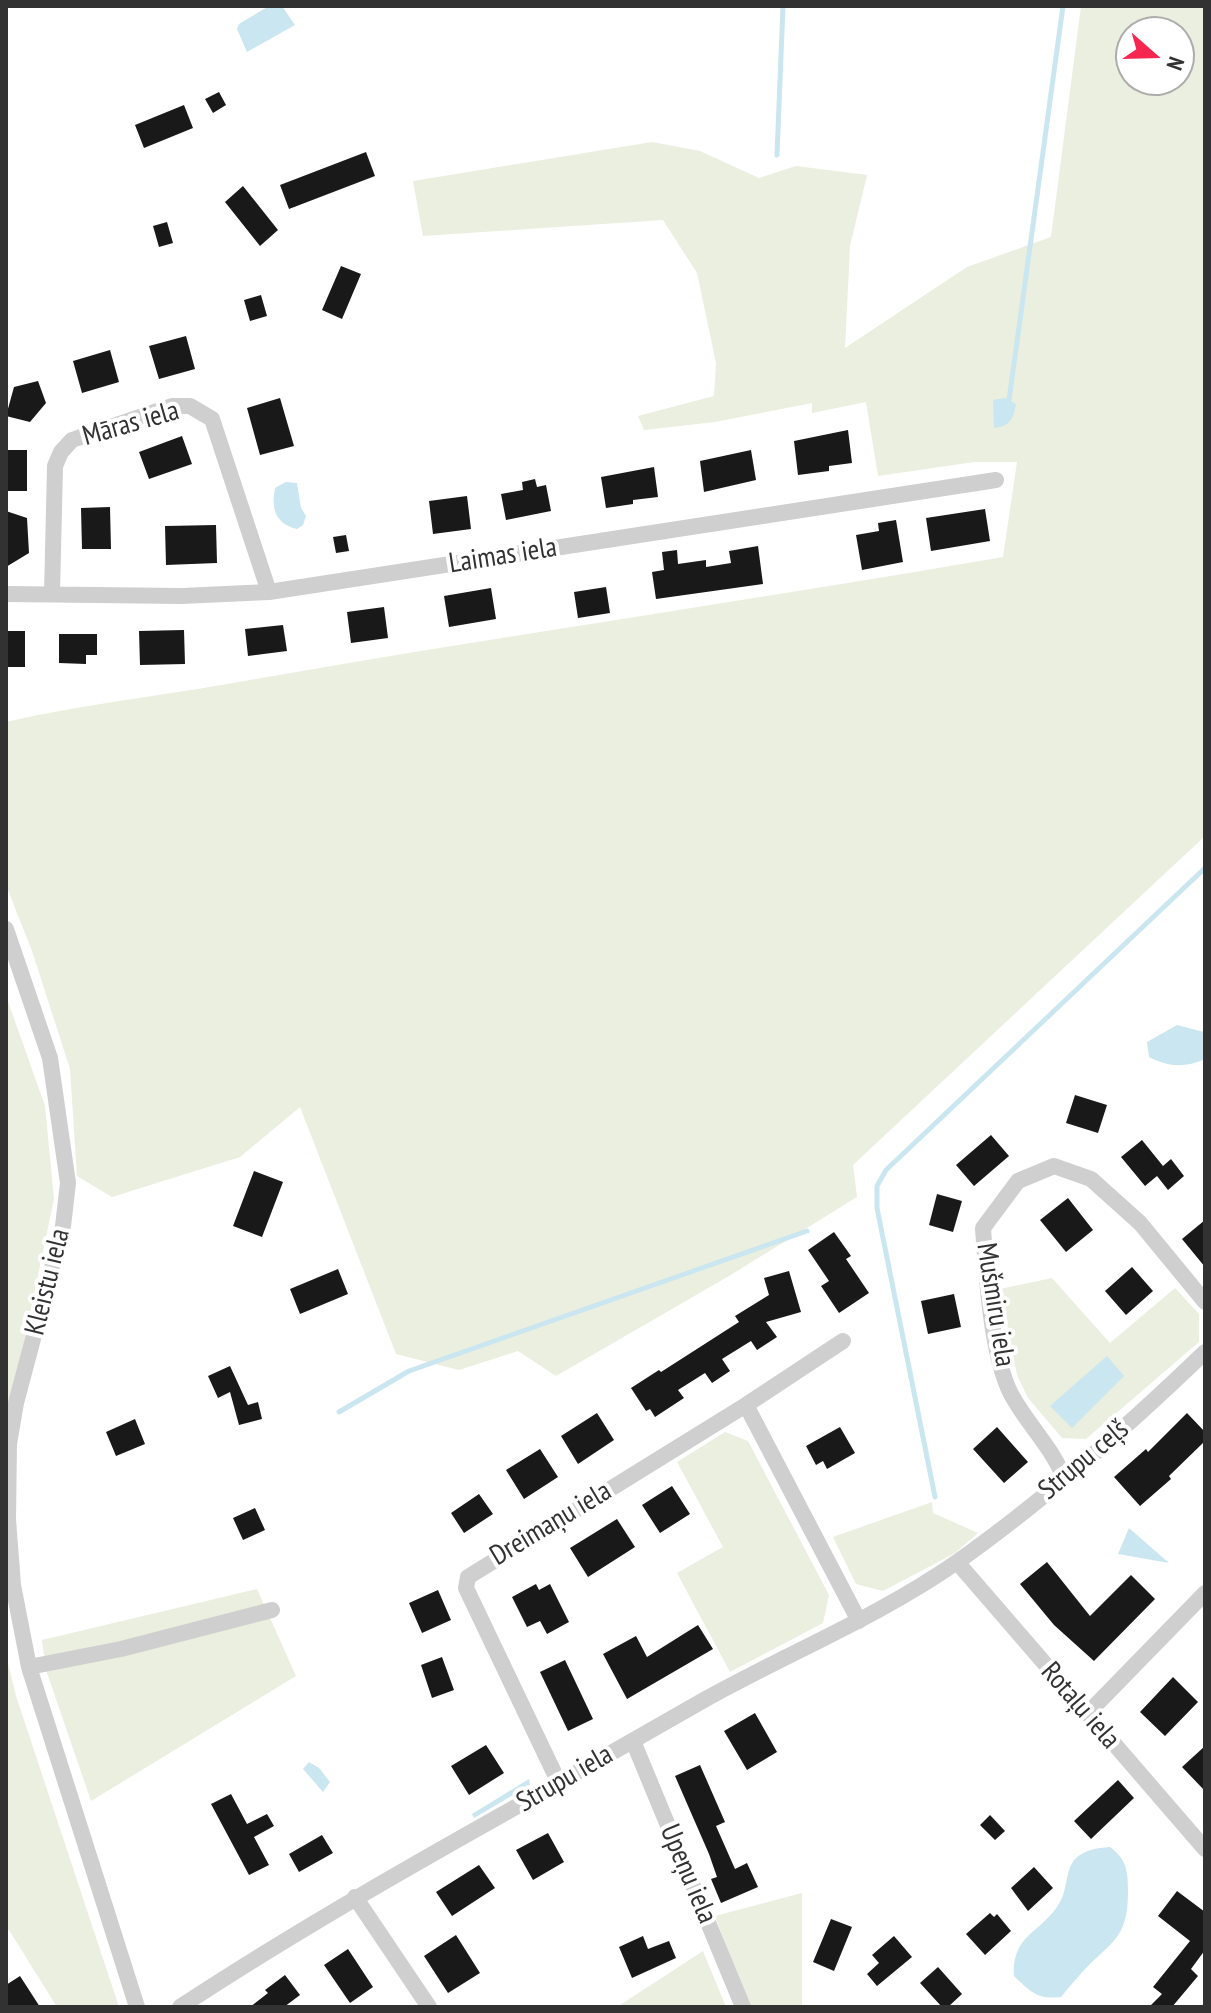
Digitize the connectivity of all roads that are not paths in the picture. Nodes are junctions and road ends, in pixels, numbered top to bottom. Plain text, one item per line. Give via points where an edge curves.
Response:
1 (996, 480) dead end
2 (269, 592) junction
3 (6, 594) edge
4 (52, 594) junction
5 (6, 929) edge
6 (1205, 1302) edge
7 (843, 1341) dead end
8 (1205, 1352) edge
9 (746, 1405) junction
10 (1064, 1478) junction
11 (957, 1562) junction
12 (1205, 1593) edge
13 (272, 1610) dead end
14 (859, 1621) junction
15 (29, 1667) junction
16 (1087, 1714) junction
17 (633, 1741) junction
18 (559, 1783) junction
19 (1205, 1849) edge
20 (355, 1897) junction
21 (137, 2007) edge
22 (180, 2007) edge
23 (429, 2007) edge
24 (743, 2007) edge

1 - 2 street, Laimas iela
2 - 4 street, Laimas iela
2 - 4 street, Māras iela via 212,419 199,409 172,406 72,440 61,452 55,466
3 - 4 street, Laimas iela
5 - 15 street, Kleistu iela via 50,1058 68,1183 63,1226 9,1444 10,1559
6 - 10 street, Mušmiru iela via 1140,1223 1091,1179 1054,1166 1018,1181 983,1228 986,1282 1010,1392
7 - 9 street, Dreimaņu iela
8 - 10 street, Strupu ceļš
9 - 14 street
9 - 18 street, Dreimaņu iela via 468,1577 466,1588
10 - 11 street, Strupu ceļš
11 - 14 street, Strupu iela
11 - 16 street, Rotaļu iela
12 - 16 street
13 - 15 street
14 - 17 street, Strupu iela
15 - 21 street, Kleistu iela
16 - 19 street, Rotaļu iela
17 - 18 street, Strupu iela
17 - 24 street, Upeņu iela
18 - 20 street, Strupu iela
20 - 22 street, Strupu iela
20 - 23 street

